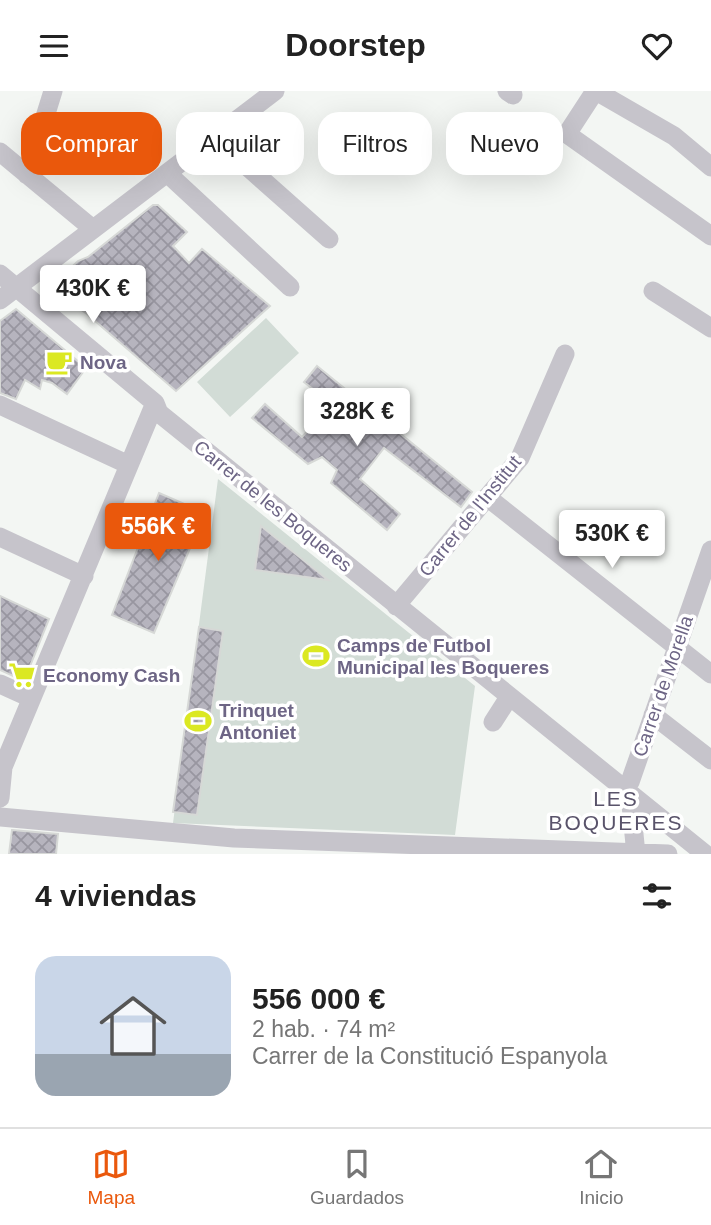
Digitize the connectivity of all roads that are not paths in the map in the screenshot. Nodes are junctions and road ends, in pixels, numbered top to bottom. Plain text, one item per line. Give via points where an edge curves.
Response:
1 (53, 91) edge
2 (596, 91) edge
3 (263, 94) edge
4 (46, 112) edge
5 (242, 112) edge
6 (0, 152) edge
7 (176, 166) edge
8 (711, 167) edge
9 (21, 170) edge
10 (167, 173) junction
11 (27, 175) edge
12 (257, 175) edge
13 (93, 229) junction
14 (711, 236) edge
15 (329, 239) dead end
16 (0, 274) edge
17 (16, 287) junction
18 (290, 287) dead end
19 (653, 291) dead end
20 (0, 300) edge
21 (711, 328) edge
22 (565, 354) dead end
23 (155, 403) junction
24 (0, 405) edge
25 (129, 465) junction
26 (488, 497) junction
27 (0, 537) edge
28 (711, 550) edge
29 (707, 574) edge
30 (84, 576) junction
31 (400, 602) junction
32 (677, 647) junction
33 (711, 674) edge
34 (0, 684) edge
35 (509, 697) junction
36 (31, 698) junction
37 (653, 715) junction
38 (493, 722) dead end
39 (711, 760) edge
40 (630, 789) junction
41 (0, 798) edge
42 (0, 817) edge
43 (233, 846) edge
44 (711, 846) edge
45 (441, 849) edge
46 (636, 853) edge
47 (668, 854) edge
48 (705, 854) edge

1 - 4 street
2 - 8 street via 674,136
2 - 14 street via 567,134
3 - 5 street
6 - 9 street
7 - 10 street
10 - 13 street
10 - 18 street
11 - 13 street
12 - 15 street
13 - 17 street
16 - 17 street, Carrer de les Boqueres
17 - 20 street
17 - 23 street, Carrer de les Boqueres
19 - 21 street
22 - 26 street, Carrer de l'Institut via 520,458
23 - 25 street
23 - 31 street, Carrer de les Boqueres via 165,405
24 - 25 street
25 - 30 street
26 - 31 street, Carrer de l'Institut
26 - 32 street
27 - 30 street
28 - 29 street, Carrer de Morella
29 - 32 street, Carrer de Morella
30 - 36 street
31 - 35 street, Carrer de les Boqueres
31 - 40 street, Carrer de les Boqueres
32 - 33 street
32 - 37 street, Carrer de Morella
34 - 36 street
35 - 38 street
35 - 40 street, Carrer de les Boqueres
36 - 41 street via 4,767
37 - 39 street
37 - 40 street, Carrer de Morella
40 - 44 street, Carrer de les Boqueres
40 - 46 street
40 - 48 street, Carrer de les Boqueres
42 - 43 street
43 - 45 street
45 - 46 street
46 - 47 street

